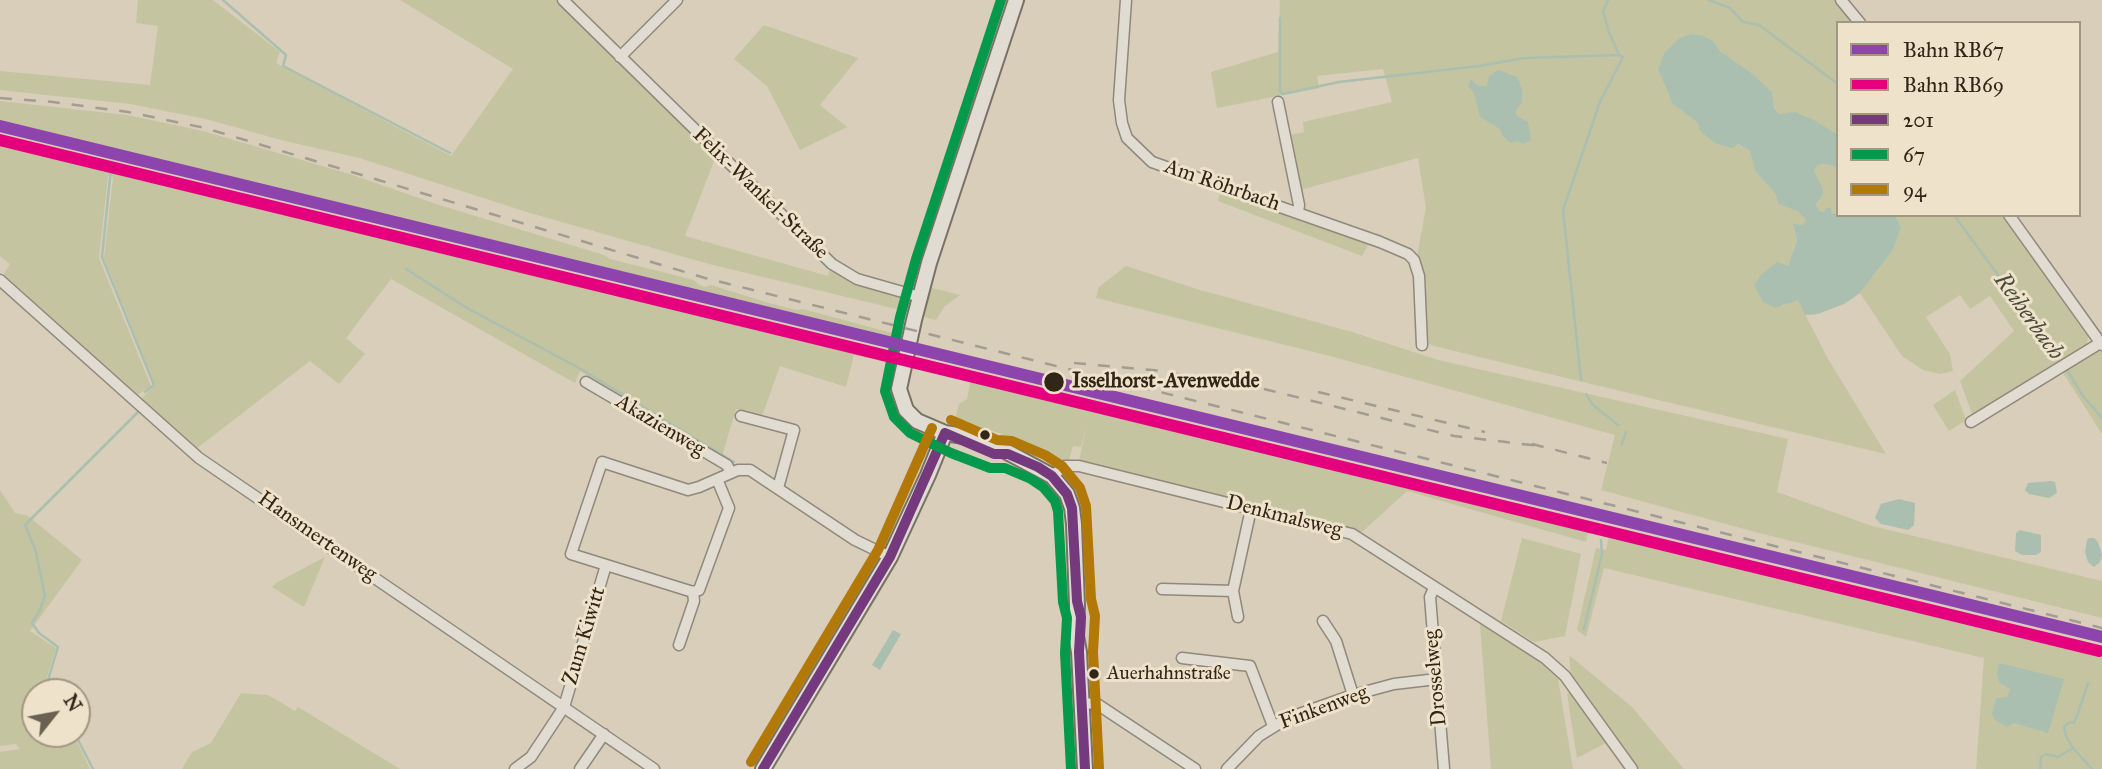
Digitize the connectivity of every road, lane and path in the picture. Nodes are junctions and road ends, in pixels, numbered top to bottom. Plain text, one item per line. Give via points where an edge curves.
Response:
1 (563, 0) edge
2 (677, 0) edge
3 (1016, 0) edge
4 (1126, 0) edge
5 (1842, 0) edge
6 (1858, 21) edge
7 (620, 57) junction
8 (1278, 102) dead end
9 (1298, 213) junction
10 (2010, 217) edge
11 (0, 280) edge
12 (920, 297) junction
13 (2100, 339) edge
14 (1422, 345) dead end
15 (586, 382) dead end
16 (741, 416) dead end
17 (1971, 422) dead end
18 (946, 434) junction
19 (601, 462) joint
20 (731, 472) junction
21 (1052, 476) junction
22 (717, 479) junction
23 (778, 488) junction
24 (1251, 509) junction
25 (890, 557) junction
26 (606, 565) junction
27 (1434, 588) junction
28 (1162, 589) dead end
29 (1233, 591) junction
30 (693, 592) junction
31 (1238, 617) dead end
32 (1323, 621) dead end
33 (679, 645) dead end
34 (1182, 658) dead end
35 (1437, 679) junction
36 (1353, 695) junction
37 (1082, 703) junction
38 (564, 707) junction
39 (1273, 726) junction
40 (604, 734) junction
41 (520, 766) edge
42 (534, 769) edge
43 (580, 769) edge
44 (654, 769) edge
45 (763, 769) edge
46 (1085, 769) edge
47 (1195, 769) edge
48 (1227, 769) edge
49 (1444, 769) edge
50 (1632, 769) edge

1 - 7 street, Felix-Wankel-Straße
2 - 7 street
3 - 12 street
4 - 9 street, Am Röhrbach via 1119,100 1127,138 1152,162
5 - 6 street
7 - 12 street, Felix-Wankel-Straße via 832,264 857,279
8 - 9 street, Am Röhrbach
9 - 14 street, Am Röhrbach via 1408,254 1419,276
10 - 13 street
11 - 38 street, Hansmertenweg via 199,458
12 - 18 street via 899,389 910,416
13 - 17 street via 2064,367
15 - 20 street, Akazienweg via 727,465
16 - 23 street via 794,430
18 - 21 street via 996,446
18 - 25 street
19 - 22 street, Akazienweg via 688,490
19 - 26 street, Zum Kiwitt via 571,554
20 - 22 street, Akazienweg
20 - 23 street, Akazienweg via 750,470
21 - 24 street, Denkmalsweg via 1065,466 1079,466
21 - 37 street via 1072,508 1082,627
22 - 30 street via 729,508 702,586
23 - 25 street, Akazienweg via 855,540
24 - 27 street, Denkmalsweg via 1352,534
24 - 29 street
25 - 45 street
26 - 30 street, Zum Kiwitt
26 - 38 street, Zum Kiwitt
27 - 35 street, Drosselweg via 1430,597
27 - 50 street, Denkmalsweg via 1545,657 1565,676
28 - 29 street
29 - 31 street
30 - 33 street
32 - 36 street via 1336,641
34 - 39 street via 1250,666
35 - 36 street, Finkenweg
35 - 49 street, Drosselweg
36 - 39 street, Finkenweg
37 - 46 street
37 - 47 street via 1097,704
38 - 40 street, Hansmertenweg
38 - 41 street, Zum Kiwitt
39 - 48 street, Finkenweg
40 - 43 street
40 - 44 street, Hansmertenweg
41 - 42 street

